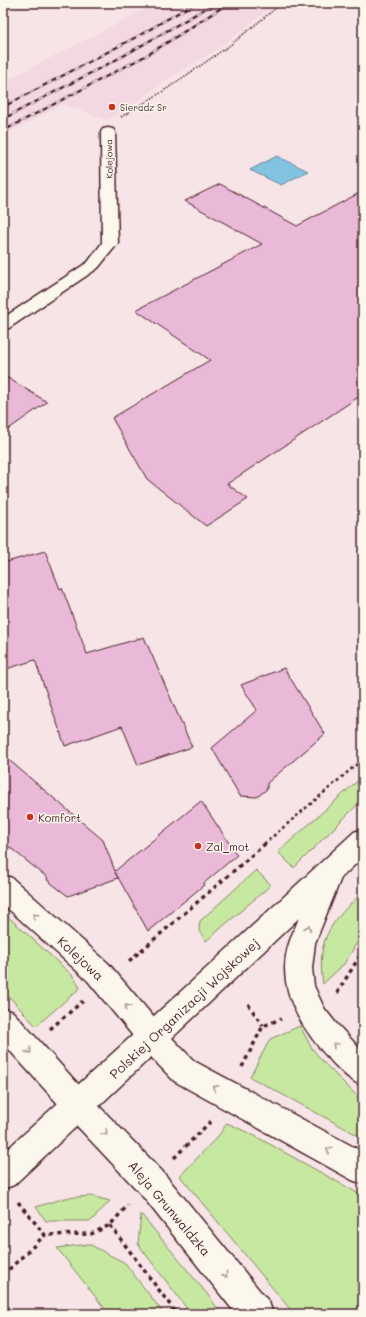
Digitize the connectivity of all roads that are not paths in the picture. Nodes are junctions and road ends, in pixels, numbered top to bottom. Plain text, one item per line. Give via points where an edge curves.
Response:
1 (108, 132) road end
2 (3, 326) edge
3 (363, 840) edge
4 (331, 870) junction
5 (3, 887) edge
6 (3, 1022) edge
7 (152, 1037) junction
8 (363, 1072) edge
9 (78, 1105) junction
10 (363, 1169) edge
11 (3, 1174) edge
12 (257, 1314) edge

1 - 2 street, Kolejowa via 110,243 93,266
3 - 4 street, Polskiej Organizacji Wojskowej
4 - 7 street, Polskiej Organizacji Wojskowej
8 -> 4 street via 331,1041 319,1025 301,992 298,976 300,948
7 -> 5 street, Kolejowa via 98,972
6 -> 9 street
7 - 9 street, Polskiej Organizacji Wojskowej
10 -> 7 street via 184,1071
9 - 11 street, Polskiej Organizacji Wojskowej
9 -> 12 street, Aleja Grunwaldzka via 151,1182

